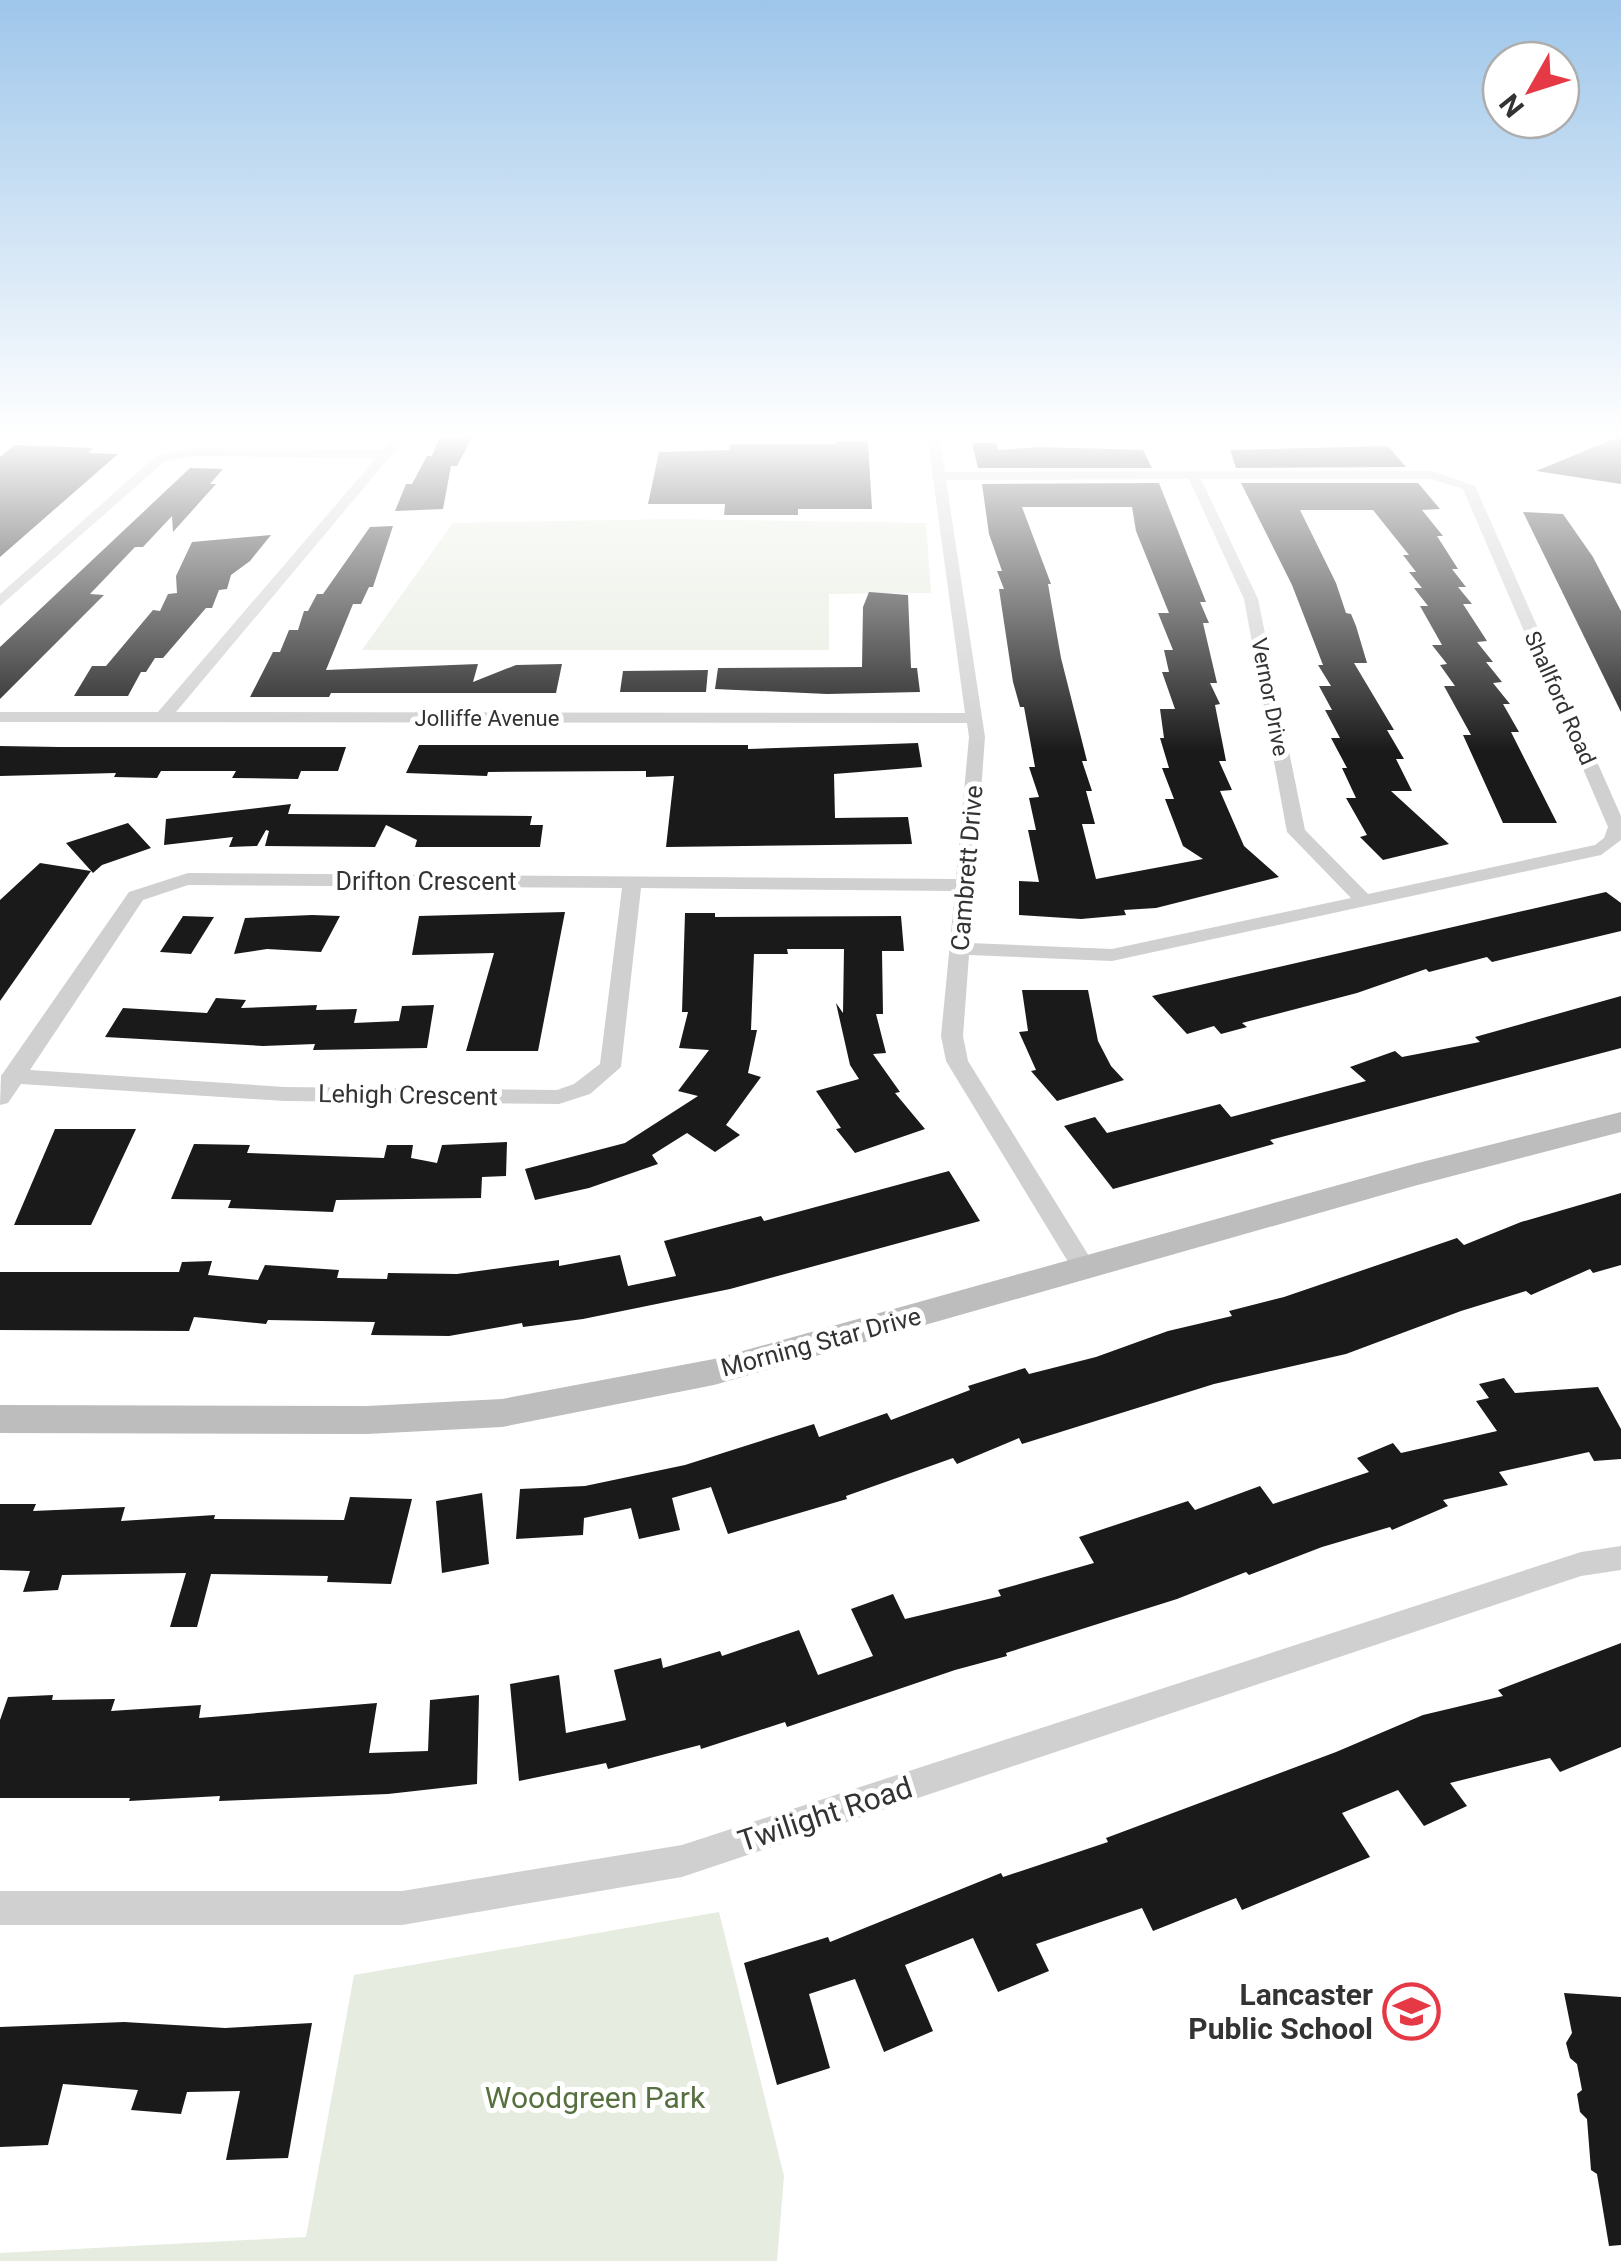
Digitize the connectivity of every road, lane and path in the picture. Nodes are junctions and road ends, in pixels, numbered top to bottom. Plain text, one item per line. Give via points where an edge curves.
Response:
1 (69, 540) edge
2 (313, 540) edge
3 (948, 540) edge
4 (1223, 540) edge
5 (1491, 540) edge
6 (0, 602) edge
7 (0, 717) edge
8 (162, 718) junction
9 (974, 718) junction
10 (632, 882) junction
11 (963, 884) junction
12 (1366, 902) junction
13 (960, 948) junction
14 (12, 1076) junction
15 (0, 1098) edge
16 (1621, 1122) edge
17 (1085, 1269) junction
18 (0, 1418) edge
19 (1621, 1558) edge
20 (0, 1908) edge

1 - 6 street
2 - 8 street
3 - 9 street, Cambrett Drive
4 - 12 street, Vernor Drive via 1250,598 1296,832
5 - 12 street, Shallford Road via 1616,827 1612,840 1602,849
7 - 8 street, Jolliffe Avenue
8 - 9 street, Jolliffe Avenue
9 - 11 street, Cambrett Drive via 978,759
10 - 11 street, Drifton Crescent
10 - 14 street, Drifton Crescent via 165,884 136,896
10 - 14 street, Lehigh Crescent via 610,1067 582,1089 558,1097 285,1094
11 - 13 street, Cambrett Drive
12 - 13 street, Shallford Road via 1112,955
13 - 17 street, Cambrett Drive via 952,1036 957,1061
14 - 15 street, Drifton Crescent
16 - 17 street, Morning Star Drive
17 - 18 street, Morning Star Drive via 714,1372 502,1412 367,1420
19 - 20 street, Twilight Road via 1581,1564 682,1861 402,1908

